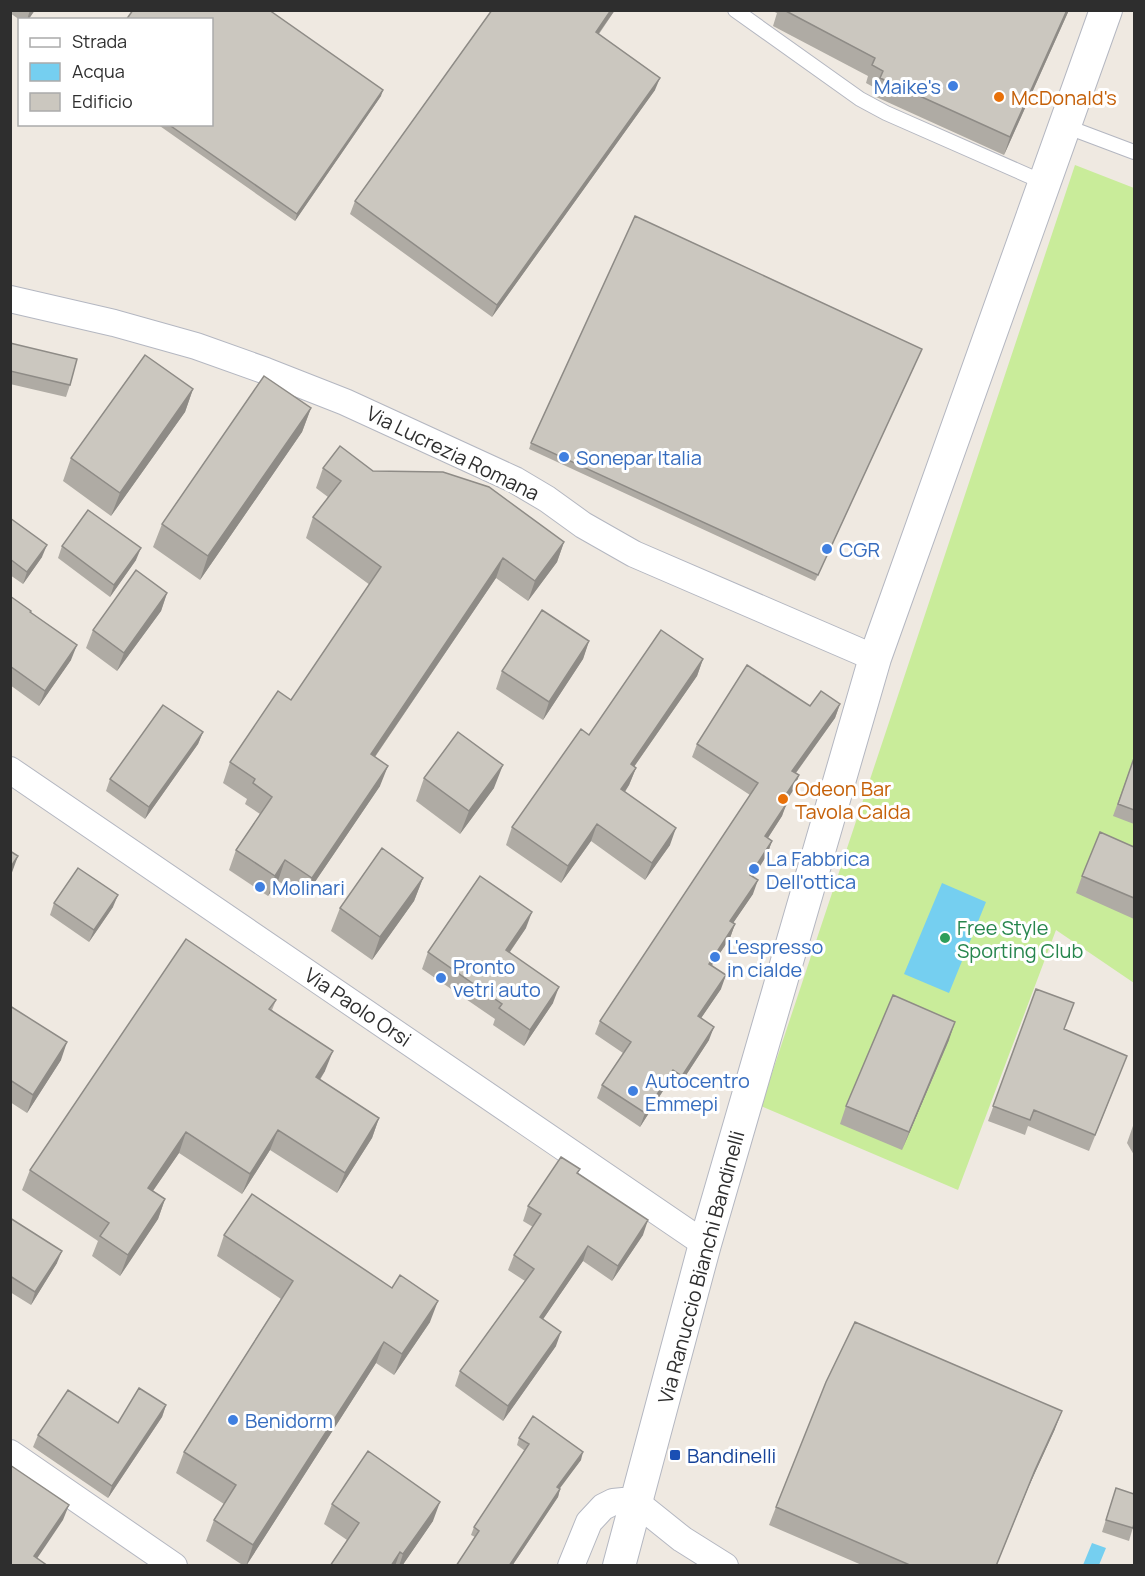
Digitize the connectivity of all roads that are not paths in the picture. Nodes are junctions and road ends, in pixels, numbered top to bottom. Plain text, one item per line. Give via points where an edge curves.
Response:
1 (735, 10) edge
2 (1106, 10) edge
3 (1065, 126) junction
4 (1134, 152) edge
5 (1045, 183) junction
6 (10, 299) edge
7 (875, 658) junction
8 (10, 770) edge
9 (705, 1244) junction
10 (10, 1453) edge
11 (638, 1503) junction
12 (174, 1566) edge
13 (571, 1566) edge
14 (619, 1566) edge
15 (725, 1566) edge

1 - 5 lane via 866,103
2 - 3 street, Via Ranuccio Bianchi Bandinelli
3 - 4 lane
3 - 5 street, Via Ranuccio Bianchi Bandinelli
5 - 7 street, Via Ranuccio Bianchi Bandinelli
6 - 7 street, Via Lucrezia Romana via 185,343 345,402 515,480 634,554
7 - 9 street, Via Ranuccio Bianchi Bandinelli
8 - 9 street, Via Paolo Orsi
9 - 11 street, Via Ranuccio Bianchi Bandinelli
10 - 12 street
11 - 13 street via 613,1502 596,1513
11 - 14 street, Via Ranuccio Bianchi Bandinelli
11 - 15 street via 682,1539

